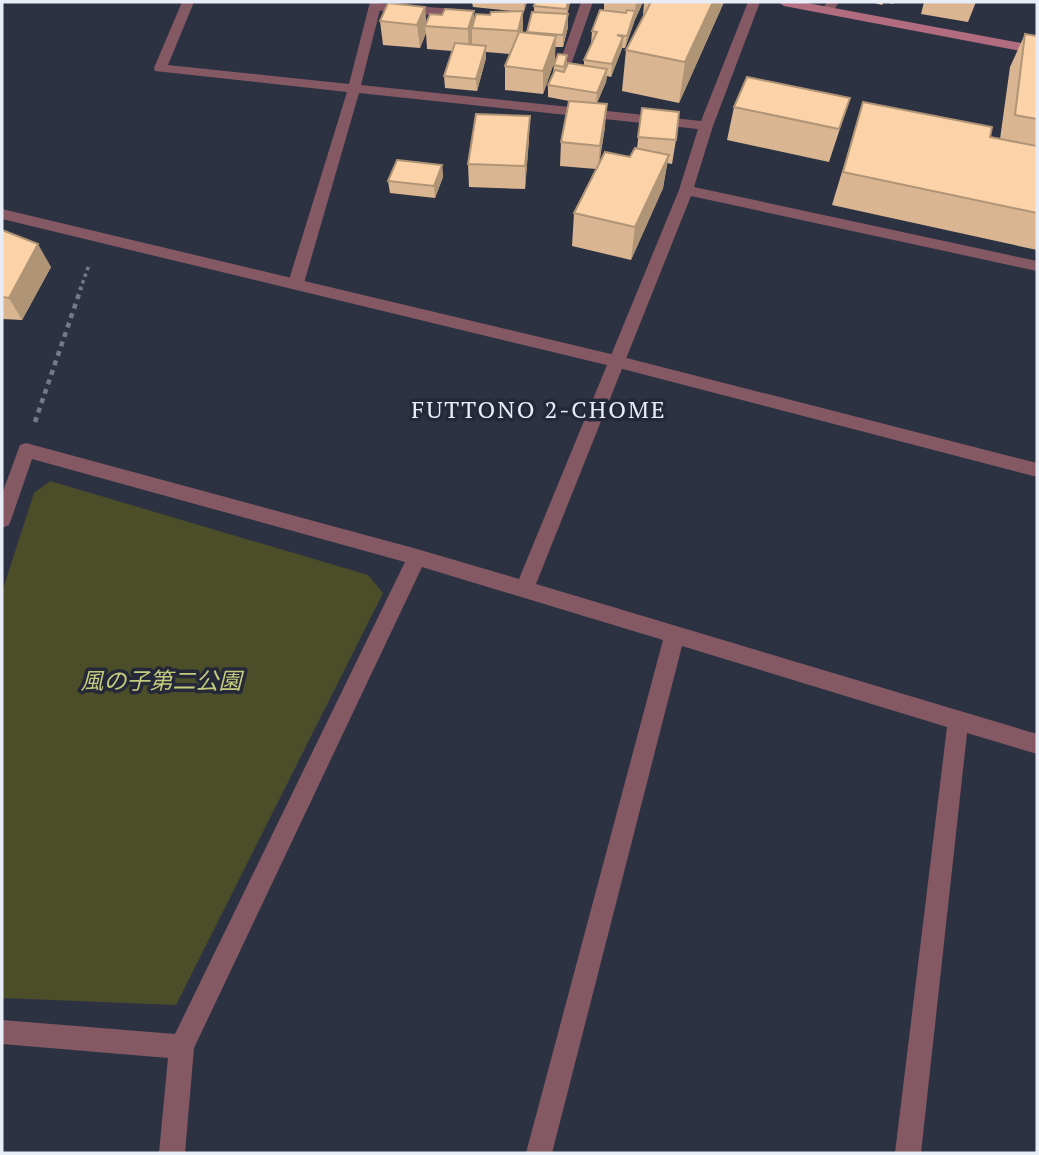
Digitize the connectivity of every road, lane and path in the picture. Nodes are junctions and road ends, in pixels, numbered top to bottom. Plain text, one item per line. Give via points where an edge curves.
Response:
1 (188, 2) edge
2 (587, 2) edge
3 (754, 2) edge
4 (784, 2) edge
5 (376, 4) edge
6 (830, 6) edge
7 (477, 15) edge
8 (1037, 50) edge
9 (566, 62) edge
10 (354, 89) junction
11 (706, 126) junction
12 (686, 190) junction
13 (2, 214) edge
14 (99, 236) junction
15 (1037, 266) edge
16 (296, 283) junction
17 (615, 362) junction
18 (26, 450) junction
19 (1037, 470) edge
20 (2, 520) edge
21 (417, 556) junction
22 (524, 590) junction
23 (675, 634) junction
24 (958, 720) junction
25 (1037, 744) edge
26 (2, 1032) edge
27 (182, 1047) junction
28 (172, 1153) edge
29 (539, 1153) edge
30 (908, 1153) edge

1 - 10 street via 160,68
2 - 9 street
3 - 11 street
4 - 6 main road
5 - 7 street
5 - 10 street
6 - 8 main road
10 - 11 street
10 - 16 street
11 - 12 street
12 - 15 street
12 - 17 street
13 - 14 street
14 - 16 street
14 - 18 path
16 - 17 street
17 - 19 street
17 - 22 street
18 - 20 street
18 - 21 street
21 - 22 street
21 - 27 street
22 - 23 street
23 - 24 street
23 - 29 street
24 - 25 street
24 - 30 street
26 - 27 street
27 - 28 street

